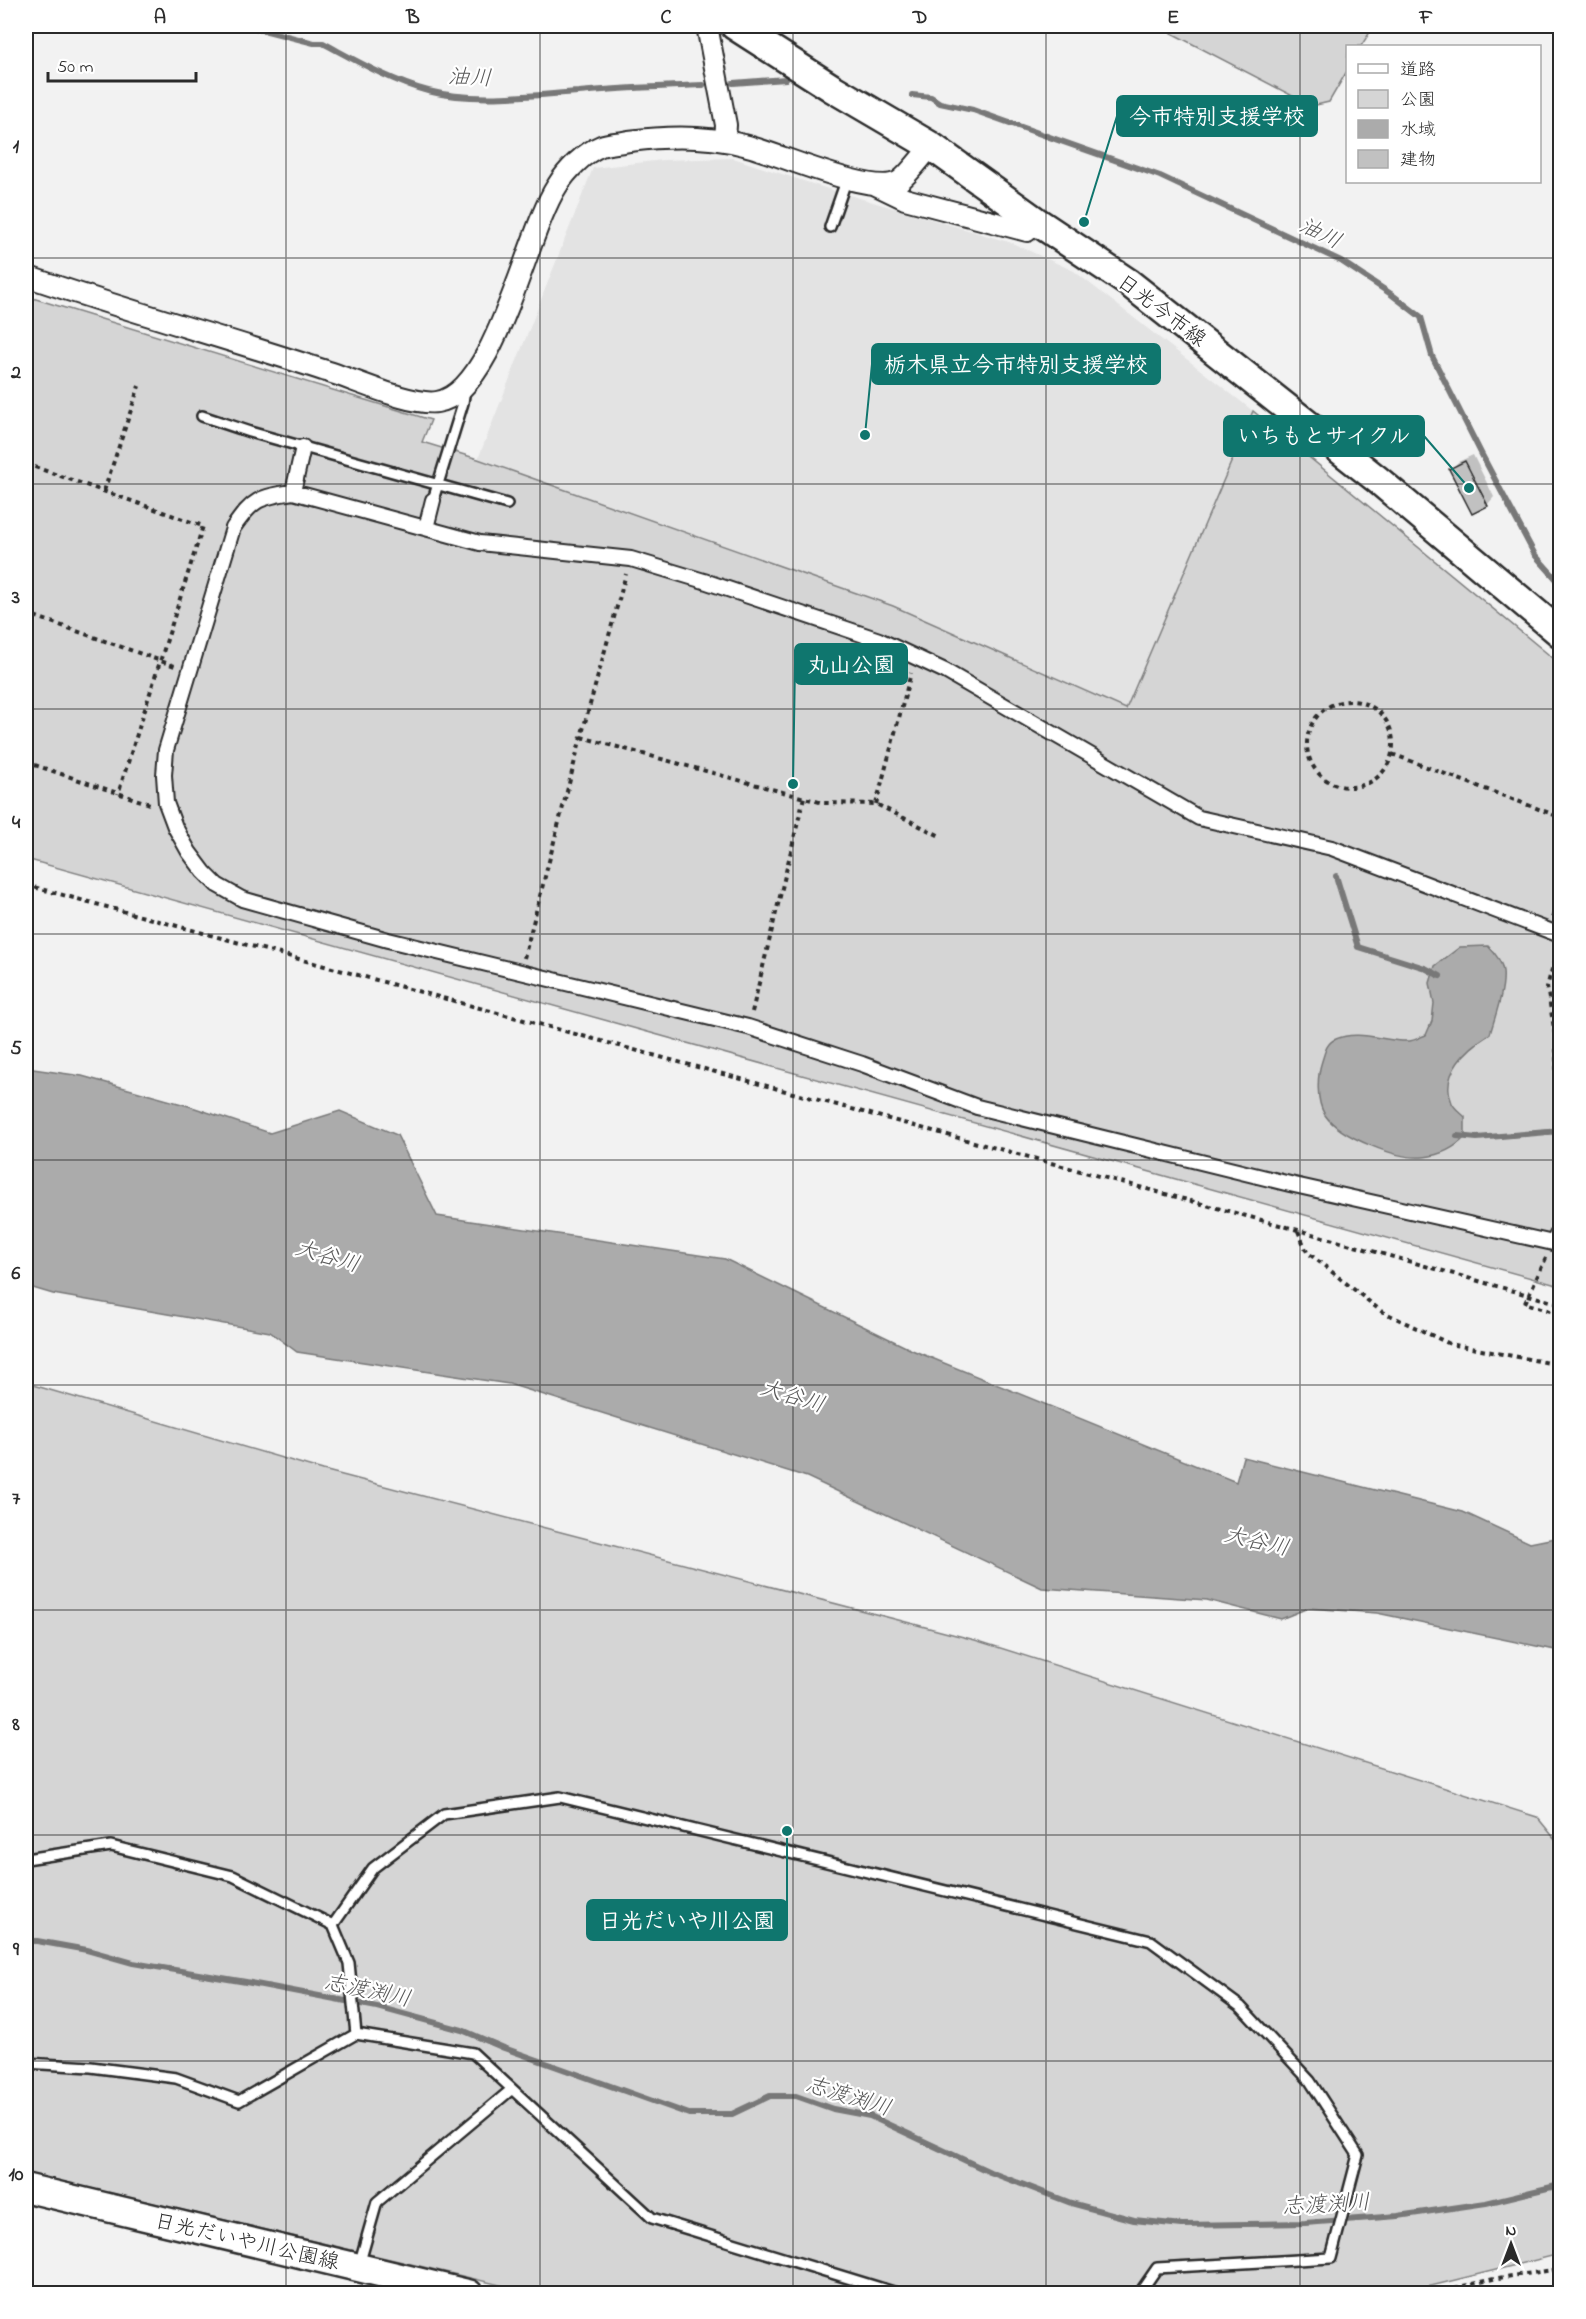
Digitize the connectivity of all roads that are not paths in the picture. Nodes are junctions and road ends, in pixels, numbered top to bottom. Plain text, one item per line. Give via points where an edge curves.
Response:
1 (707, 26) edge
2 (735, 26) edge
3 (726, 141) junction
4 (931, 146) junction
5 (847, 178) junction
6 (876, 185) junction
7 (1036, 221) junction
8 (830, 227) dead end
9 (26, 276) edge
10 (465, 386) junction
11 (202, 416) dead end
12 (303, 447) junction
13 (438, 484) junction
14 (293, 492) junction
15 (433, 500) joint
16 (507, 504) dead end
17 (426, 528) junction
18 (1560, 633) edge
19 (1555, 933) edge
20 (1560, 1229) edge
21 (26, 1859) edge
22 (333, 1924) junction
23 (356, 2034) junction
24 (26, 2063) edge
25 (512, 2089) junction
26 (26, 2187) edge
27 (359, 2267) junction
28 (407, 2289) edge
29 (469, 2294) edge
30 (900, 2294) edge
31 (1139, 2294) edge

1 - 3 street
2 - 4 main road, 日光今市線
3 - 5 street
3 - 10 street via 684,137 603,145 578,162 552,195 478,371
4 - 6 street via 899,182
4 - 7 main road, 日光今市線
5 - 6 street
5 - 8 lane
6 - 7 street via 905,199 1028,231
7 - 18 main road, 日光今市線 via 1139,291 1378,480
9 - 10 street via 415,401 440,402
10 - 13 lane
11 - 12 lane
12 - 13 lane
12 - 14 street
13 - 15 lane
13 - 16 lane
14 - 17 street
14 - 20 street via 266,496 248,507 233,528 166,750 166,803 189,852 217,885 242,899 388,940 748,1027 977,1107 1290,1184 1553,1243
15 - 17 street
17 - 19 street via 480,543 631,559 879,640 945,671 1198,818 1332,848
21 - 22 lane via 111,1846 233,1876
22 - 23 lane via 349,1963
22 - 31 lane via 373,1868 444,1814 560,1797 1151,1941 1241,2007 1310,2081 1359,2156 1331,2258 1157,2268
23 - 24 lane via 239,2101 176,2078
23 - 25 lane via 473,2054
25 - 27 lane via 377,2202
25 - 30 lane via 652,2218
26 - 27 main road, 日光だいや川公園線
27 - 28 main road, 日光だいや川公園線
28 - 29 main road, 日光だいや川公園線

